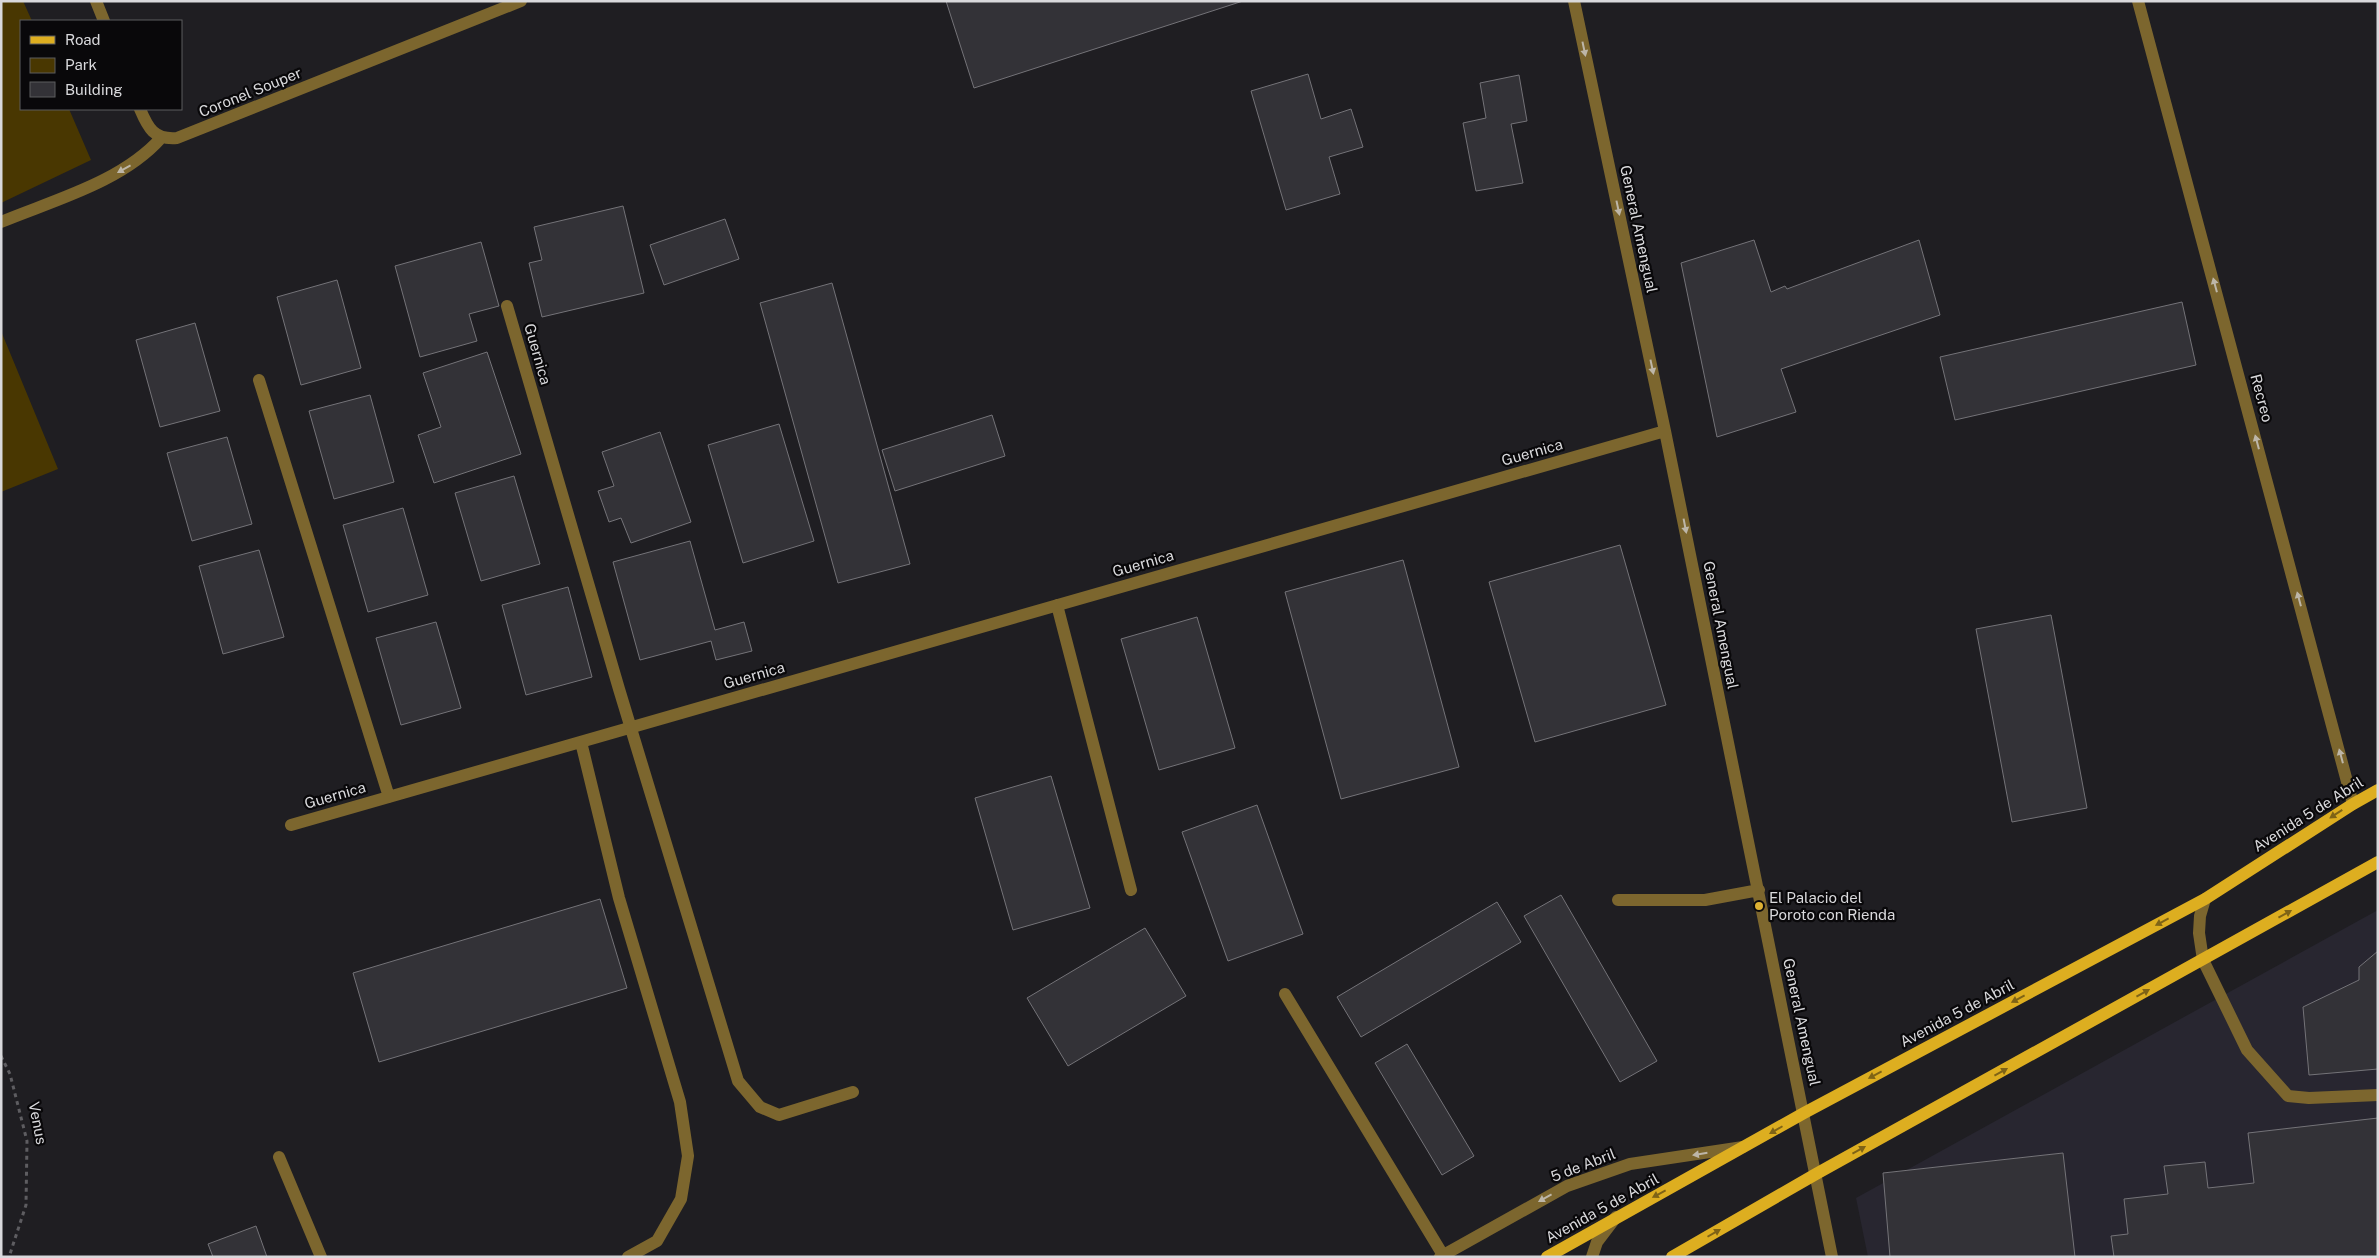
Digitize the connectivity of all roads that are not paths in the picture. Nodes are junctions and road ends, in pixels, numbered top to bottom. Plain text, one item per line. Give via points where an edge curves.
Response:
1 (96, 1) edge
2 (521, 1) edge
3 (1574, 1) edge
4 (2138, 1) edge
5 (104, 20) edge
6 (140, 110) edge
7 (161, 138) junction
8 (1, 222) edge
9 (507, 306) dead end
10 (259, 380) dead end
11 (1665, 431) junction
12 (1056, 605) junction
13 (630, 728) junction
14 (581, 742) junction
15 (2378, 790) edge
16 (388, 797) junction
17 (2353, 804) junction
18 (291, 825) dead end
19 (2378, 862) edge
20 (1131, 890) dead end
21 (1759, 890) junction
22 (2204, 899) junction
23 (1618, 900) dead end
24 (2203, 960) junction
25 (1285, 994) dead end
26 (853, 1092) dead end
27 (2378, 1095) edge
28 (1804, 1113) junction
29 (1748, 1146) junction
30 (279, 1157) dead end
31 (1816, 1174) junction
32 (1616, 1217) junction
33 (1441, 1256) edge
34 (321, 1257) edge
35 (628, 1257) edge
36 (1547, 1257) edge
37 (1592, 1257) edge
38 (1672, 1257) edge
39 (1832, 1257) edge

1 - 5 street
2 - 7 street, Coronel Souper via 177,138
3 -> 11 street, General Amengual
17 -> 4 street, Recreo
6 - 7 street via 148,128
7 -> 8 street via 147,153 106,178
9 - 13 street, Guernica
10 - 16 street, Guernica
11 - 12 street, Guernica
11 -> 21 street, General Amengual
12 - 13 street, Guernica
12 - 20 street
13 - 14 street, Guernica
13 - 26 street via 738,1081 760,1107 779,1116
14 - 16 street, Guernica
14 - 35 street via 619,898 680,1102 688,1156 681,1199 657,1241
15 - 17 main road, Avenida 5 de Abril
16 - 18 street, Guernica
17 -> 22 main road, Avenida 5 de Abril
24 -> 19 main road
21 - 23 street via 1705,900
21 - 28 street, General Amengual
22 - 24 street via 2199,933
22 -> 28 main road, Avenida 5 de Abril
24 - 27 street via 2247,1050 2288,1096
31 -> 24 main road
25 - 33 street, 5 de Abril
28 -> 29 main road, Avenida 5 de Abril
28 - 31 street, General Amengual
29 -> 32 main road, Avenida 5 de Abril
29 -> 33 street, 5 de Abril via 1630,1164 1603,1173 1567,1186
30 - 34 street
38 -> 31 main road
31 - 39 street, General Amengual
32 - 36 main road, Avenida 5 de Abril
32 - 37 street via 1598,1242

